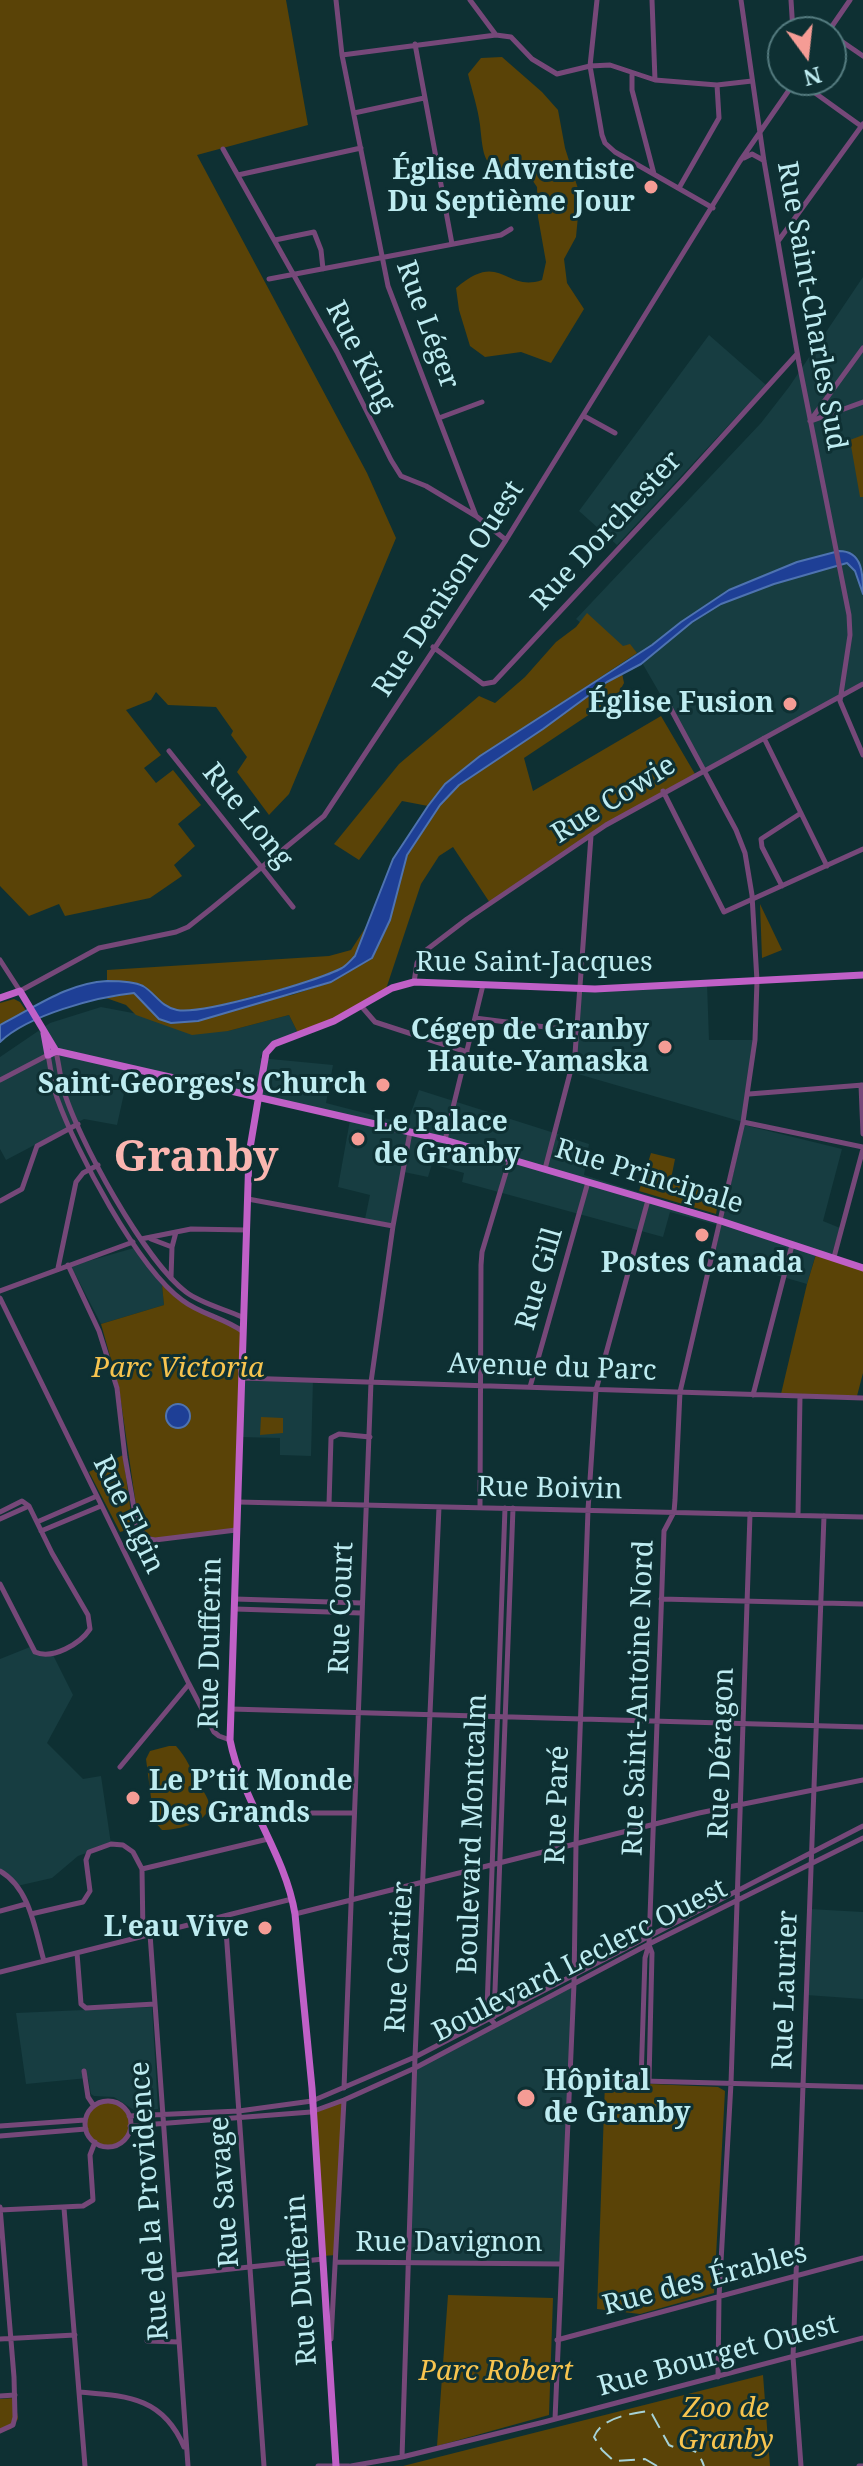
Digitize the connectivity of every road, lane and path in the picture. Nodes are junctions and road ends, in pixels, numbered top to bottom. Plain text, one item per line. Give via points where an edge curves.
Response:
1 (336, 0) edge
2 (470, 0) edge
3 (597, 0) edge
4 (652, 0) edge
5 (741, 0) edge
6 (496, 35) junction
7 (415, 44) junction
8 (342, 55) junction
9 (590, 66) junction
10 (632, 74) junction
11 (655, 80) junction
12 (752, 81) junction
13 (717, 85) junction
14 (785, 96) edge
15 (819, 96) edge
16 (424, 98) junction
17 (354, 113) junction
18 (862, 125) edge
19 (760, 132) junction
20 (361, 148) junction
21 (223, 149) dead end
22 (740, 161) junction
23 (764, 161) junction
24 (238, 175) junction
25 (655, 175) junction
26 (679, 188) junction
27 (713, 208) junction
28 (511, 229) dead end
29 (275, 240) junction
30 (778, 241) junction
31 (452, 244) junction
32 (381, 258) junction
33 (323, 269) junction
34 (294, 275) junction
35 (269, 279) dead end
36 (863, 348) edge
37 (798, 353) junction
38 (482, 402) dead end
39 (863, 402) edge
40 (584, 416) junction
41 (439, 418) junction
42 (810, 421) junction
43 (615, 433) dead end
44 (476, 516) junction
45 (506, 540) junction
46 (433, 647) junction
47 (863, 684) edge
48 (840, 695) junction
49 (666, 700) dead end
50 (764, 738) junction
51 (169, 751) dead end
52 (863, 755) edge
53 (704, 770) junction
54 (663, 791) junction
55 (801, 813) junction
56 (591, 835) junction
57 (863, 849) edge
58 (827, 866) junction
59 (262, 867) junction
60 (782, 886) junction
61 (752, 901) junction
62 (293, 907) dead end
63 (0, 960) edge
64 (863, 975) edge
65 (757, 981) junction
66 (414, 982) junction
67 (483, 985) junction
68 (581, 989) junction
69 (20, 991) junction
70 (0, 998) edge
71 (362, 1007) junction
72 (475, 1018) junction
73 (577, 1031) junction
74 (467, 1052) junction
75 (52, 1053) junction
76 (0, 1080) edge
77 (862, 1085) edge
78 (749, 1094) junction
79 (257, 1097) junction
80 (743, 1122) junction
81 (78, 1124) junction
82 (70, 1128) junction
83 (410, 1131) junction
84 (863, 1134) edge
85 (445, 1140) junction
86 (863, 1148) edge
87 (510, 1158) junction
88 (98, 1165) junction
89 (90, 1169) junction
90 (545, 1169) junction
91 (588, 1182) junction
92 (247, 1198) junction
93 (648, 1200) junction
94 (0, 1201) edge
95 (721, 1221) junction
96 (393, 1226) junction
97 (246, 1230) junction
98 (176, 1231) junction
99 (151, 1238) junction
100 (141, 1239) junction
101 (133, 1242) junction
102 (792, 1244) junction
103 (172, 1247) junction
104 (834, 1257) junction
105 (172, 1259) junction
106 (68, 1265) junction
107 (162, 1266) junction
108 (58, 1268) junction
109 (152, 1268) junction
110 (863, 1268) edge
111 (171, 1278) junction
112 (0, 1291) edge
113 (0, 1298) edge
114 (242, 1317) junction
115 (242, 1331) junction
116 (241, 1378) junction
117 (371, 1382) junction
118 (480, 1386) junction
119 (530, 1387) junction
120 (596, 1390) junction
121 (680, 1392) junction
122 (753, 1395) junction
123 (800, 1396) junction
124 (863, 1398) edge
125 (370, 1437) junction
126 (97, 1496) junction
127 (237, 1502) junction
128 (329, 1504) junction
129 (366, 1505) junction
130 (29, 1506) junction
131 (101, 1506) junction
132 (439, 1507) junction
133 (480, 1508) junction
134 (505, 1508) junction
135 (513, 1508) junction
136 (588, 1510) junction
137 (62, 1511) junction
138 (0, 1512) edge
139 (674, 1512) junction
140 (750, 1514) junction
141 (798, 1515) junction
142 (824, 1516) junction
143 (863, 1517) edge
144 (0, 1519) edge
145 (66, 1520) junction
146 (37, 1522) junction
147 (236, 1530) junction
148 (41, 1531) junction
149 (138, 1531) junction
150 (133, 1537) junction
151 (144, 1538) junction
152 (120, 1544) junction
153 (0, 1584) edge
154 (235, 1599) junction
155 (661, 1599) junction
156 (303, 1601) junction
157 (748, 1601) junction
158 (821, 1602) junction
159 (362, 1603) junction
160 (863, 1604) edge
161 (235, 1609) junction
162 (302, 1611) junction
163 (361, 1613) junction
164 (189, 1684) junction
165 (231, 1709) junction
166 (359, 1713) junction
167 (430, 1715) junction
168 (502, 1717) junction
169 (581, 1719) junction
170 (657, 1721) junction
171 (743, 1723) junction
172 (816, 1725) junction
173 (863, 1727) edge
174 (230, 1740) junction
175 (120, 1767) dead end
176 (863, 1780) edge
177 (814, 1789) junction
178 (741, 1804) junction
179 (257, 1813) junction
180 (354, 1813) junction
181 (655, 1824) junction
182 (863, 1826) edge
183 (863, 1838) edge
184 (268, 1839) junction
185 (576, 1844) junction
186 (811, 1854) junction
187 (498, 1863) junction
188 (811, 1864) junction
189 (491, 1865) junction
190 (142, 1869) junction
191 (0, 1871) edge
192 (424, 1882) junction
193 (738, 1892) junction
194 (292, 1899) junction
195 (351, 1900) junction
196 (737, 1901) junction
197 (26, 1904) junction
198 (0, 1911) edge
199 (31, 1914) junction
200 (295, 1914) junction
201 (225, 1916) junction
202 (150, 1934) junction
203 (143, 1936) junction
204 (649, 1936) junction
205 (649, 1944) junction
206 (77, 1953) junction
207 (44, 1961) junction
208 (0, 1972) edge
209 (574, 1974) junction
210 (574, 1984) junction
211 (155, 2004) junction
212 (491, 2017) junction
213 (496, 2025) junction
214 (415, 2057) junction
215 (415, 2068) junction
216 (84, 2071) dead end
217 (570, 2079) junction
218 (645, 2081) junction
219 (731, 2083) junction
220 (802, 2085) junction
221 (863, 2087) edge
222 (344, 2088) junction
223 (344, 2100) junction
224 (312, 2101) junction
225 (94, 2106) junction
226 (239, 2111) junction
227 (311, 2112) junction
228 (165, 2115) junction
229 (129, 2116) junction
230 (240, 2118) junction
231 (85, 2120) junction
232 (165, 2123) junction
233 (0, 2126) edge
234 (130, 2126) junction
235 (86, 2129) junction
236 (0, 2136) edge
237 (95, 2142) junction
238 (0, 2208) edge
239 (64, 2208) junction
240 (863, 2258) edge
241 (323, 2259) junction
242 (408, 2261) junction
243 (336, 2262) junction
244 (561, 2264) junction
245 (250, 2267) junction
246 (176, 2275) junction
247 (795, 2276) junction
248 (719, 2297) junction
249 (75, 2335) junction
250 (863, 2338) edge
251 (0, 2339) edge
252 (11, 2339) junction
253 (557, 2340) junction
254 (147, 2341) dead end
255 (179, 2342) junction
256 (330, 2350) junction
257 (793, 2357) junction
258 (718, 2377) junction
259 (80, 2392) junction
260 (15, 2395) junction
261 (0, 2396) edge
262 (555, 2419) junction
263 (0, 2431) edge
264 (187, 2453) junction
265 (402, 2457) junction
266 (336, 2465) edge
267 (85, 2466) edge
268 (188, 2466) edge
269 (264, 2466) edge
270 (318, 2466) edge
271 (350, 2466) edge
272 (801, 2466) edge

1 - 8 street, Rue Léger
2 - 6 street
3 - 9 street
4 - 11 street
5 - 12 street, Rue Saint-Charles Sud
6 - 7 street
6 - 9 street via 511,37 557,74
7 - 8 street
7 - 16 street
8 - 17 street, Rue Léger
9 - 10 street via 610,65
9 - 25 street via 605,143
10 - 11 street
10 - 25 street
11 - 13 street
12 - 13 street
12 - 19 street, Rue Saint-Charles Sud
13 - 26 street via 719,118
14 - 19 street, Rue Denison Ouest
15 - 18 street
16 - 17 street
16 - 31 street
17 - 20 street, Rue Léger
18 - 30 street
19 - 22 street, Rue Denison Ouest
19 - 23 street, Rue Saint-Charles Sud
20 - 24 street
20 - 32 street, Rue Léger
21 - 24 street, Rue King
22 - 23 street via 752,154
22 - 27 street, Rue Denison Ouest
23 - 30 street, Rue Saint-Charles Sud
24 - 29 street, Rue King
25 - 26 street
26 - 27 street
27 - 40 street, Rue Denison Ouest
28 - 31 street
29 - 33 street via 314,232
29 - 34 street, Rue King
30 - 37 street, Rue Saint-Charles Sud
31 - 32 street
32 - 33 street
32 - 41 street, Rue Léger
33 - 34 street
34 - 35 street
34 - 44 street, Rue King via 401,476
36 - 42 street
37 - 42 street, Rue Saint-Charles Sud
37 - 46 street, Rue Dorchester via 494,682 483,684
38 - 41 street
39 - 42 street
40 - 43 street
40 - 45 street, Rue Denison Ouest
41 - 44 street, Rue Léger
42 - 48 street, Rue Saint-Charles Sud via 849,615
44 - 45 street, Rue King
45 - 46 street, Rue Denison Ouest
46 - 59 street, Rue Denison Ouest via 324,816
47 - 48 street, Rue Cowie
48 - 50 street, Rue Cowie
48 - 52 street, Rue Saint-Charles Sud
49 - 53 street, Rue Saint-Antoine Nord
50 - 53 street, Rue Cowie
50 - 55 street
51 - 59 street, Rue Long
53 - 54 street, Rue Cowie
53 - 61 street, Rue Saint-Antoine Nord via 745,853
54 - 56 street, Rue Cowie
54 - 61 street via 722,912
55 - 58 street
55 - 60 street via 761,839
56 - 66 street, Rue Cowie via 425,951
56 - 68 street
57 - 58 street
58 - 60 street
59 - 62 street, Rue Long
59 - 69 street, Rue Denison Ouest via 188,927 99,948
60 - 61 street
61 - 65 street, Rue Saint-Antoine Nord
63 - 69 street
64 - 65 main road, Rue Saint-Jacques
65 - 68 main road, Rue Saint-Jacques
65 - 78 street, Rue Saint-Antoine Nord
66 - 67 main road, Rue Saint-Jacques
66 - 71 main road, Rue Saint-Jacques via 392,988
67 - 68 main road, Rue Saint-Jacques
67 - 72 street
68 - 73 street
69 - 70 main road
69 - 75 main road
71 - 74 street via 375,1022
71 - 79 main road, Rue Saint-Jacques via 274,1044 266,1053
72 - 73 street
72 - 74 street
73 - 90 street
74 - 85 street
75 - 76 street
75 - 79 main road, Rue Principale
75 - 81 street
75 - 82 street via 57,1098
77 - 78 street
77 - 84 street
78 - 80 street, Rue Saint-Antoine Nord
79 - 83 main road, Rue Principale
79 - 92 main road, Rue Dufferin
80 - 86 street
80 - 95 street, Rue Saint-Antoine Nord
81 - 82 street
81 - 88 street
82 - 89 street
82 - 94 street via 37,1146 22,1189
83 - 85 main road, Rue Principale
83 - 96 street, Rue Court
85 - 87 main road, Rue Principale
86 - 104 street
87 - 90 main road, Rue Principale
87 - 118 street via 482,1252
88 - 89 street
88 - 100 street
89 - 101 street
89 - 108 street via 76,1182
90 - 91 main road, Rue Principale
91 - 93 main road, Rue Principale
91 - 119 street, Rue Gill
92 - 96 street
92 - 97 main road, Rue Dufferin
93 - 95 main road, Rue Principale
93 - 120 street, Rue Paré
95 - 102 main road, Rue Principale
95 - 121 street, Rue Saint-Antoine Nord
96 - 117 street, Rue Court
97 - 98 street
97 - 114 main road, Rue Dufferin
98 - 99 street
98 - 103 street
99 - 100 street
99 - 103 street
100 - 107 street
101 - 106 street
101 - 109 street
102 - 104 main road, Rue Principale
102 - 122 street
103 - 105 street
104 - 110 main road, Rue Principale
105 - 107 street
105 - 111 street
106 - 108 street
106 - 149 street via 99,1331 117,1388
107 - 109 street
107 - 111 street
108 - 112 street
109 - 115 street via 183,1301
111 - 114 street via 189,1294
113 - 126 street, Rue Elgin
114 - 115 main road, Rue Dufferin
115 - 116 main road, Rue Dufferin
116 - 117 street, Avenue du Parc
116 - 127 main road, Rue Dufferin
117 - 118 street, Avenue du Parc
117 - 125 street, Rue Court
118 - 119 street, Avenue du Parc
118 - 133 street
119 - 120 street, Avenue du Parc
120 - 121 street, Avenue du Parc
120 - 136 street, Rue Paré
121 - 122 street, Avenue du Parc
121 - 139 street, Rue Saint-Antoine Nord
122 - 123 street, Avenue du Parc
123 - 124 street, Avenue du Parc
123 - 141 street
125 - 128 street via 331,1438
125 - 129 street, Rue Court
126 - 131 street, Rue Elgin
126 - 137 street
127 - 128 street, Rue Boivin
127 - 147 main road, Rue Dufferin
128 - 129 street, Rue Boivin
129 - 132 street, Rue Boivin
129 - 159 street, Rue Court
130 - 138 street via 22,1501
130 - 144 street
130 - 146 street
131 - 145 street
131 - 152 street, Rue Elgin
132 - 133 street, Rue Boivin
132 - 167 street, Rue Cartier
133 - 134 street, Rue Boivin
134 - 135 street, Rue Boivin
134 - 168 street, Boulevard Montcalm
135 - 136 street, Rue Boivin
135 - 168 street, Boulevard Montcalm
136 - 139 street, Rue Boivin
136 - 169 street, Rue Paré
137 - 145 street
137 - 146 street
139 - 140 street, Rue Boivin
139 - 155 street, Rue Saint-Antoine Nord via 664,1531
140 - 141 street, Rue Boivin
140 - 157 street, Rue Déragon
141 - 142 street, Rue Boivin
142 - 143 street, Rue Boivin
142 - 158 street, Rue Laurier
145 - 148 street
146 - 148 street
147 - 151 street
147 - 154 main road, Rue Dufferin
148 - 153 street via 88,1615 85,1637 53,1655 35,1652
149 - 150 street
149 - 151 street
150 - 151 street via 139,1542
150 - 152 street
152 - 164 street, Rue Elgin
154 - 156 street
154 - 161 main road, Rue Dufferin
155 - 157 street
155 - 170 street, Rue Saint-Antoine Nord
156 - 159 street
156 - 162 street
157 - 158 street
157 - 171 street, Rue Déragon
158 - 160 street
158 - 172 street, Rue Laurier
159 - 163 street, Rue Court
161 - 162 street
161 - 165 main road, Rue Dufferin
162 - 163 street
163 - 166 street, Rue Court
164 - 174 street, Rue Elgin via 214,1732
164 - 175 street
165 - 166 street
165 - 174 main road, Rue Dufferin
166 - 167 street
166 - 180 street, Rue Court
167 - 168 street
167 - 192 street, Rue Cartier
168 - 169 street
168 - 187 street, Boulevard Montcalm
168 - 189 street, Boulevard Montcalm
169 - 170 street
169 - 185 street, Rue Paré
170 - 171 street
170 - 181 street, Rue Saint-Antoine Nord
171 - 172 street
171 - 178 street, Rue Déragon
172 - 173 street
172 - 177 street, Rue Laurier
174 - 179 main road, Rue Dufferin
176 - 177 street
177 - 178 street
177 - 186 street, Rue Laurier
178 - 181 street
178 - 193 street, Rue Déragon
179 - 180 street
179 - 184 main road, Rue Dufferin
180 - 195 street, Rue Court
181 - 185 street
181 - 204 street, Rue Saint-Antoine Nord
182 - 186 street, Boulevard Leclerc Ouest
183 - 188 street, Boulevard Leclerc Ouest
184 - 190 street
184 - 194 main road, Rue Dufferin
185 - 187 street
185 - 209 street, Rue Paré
186 - 188 street, Rue Laurier
186 - 193 street, Boulevard Leclerc Ouest
187 - 189 street
187 - 212 street, Boulevard Montcalm
188 - 196 street, Boulevard Leclerc Ouest
188 - 220 street, Rue Laurier
189 - 192 street
189 - 212 street, Boulevard Montcalm
190 - 199 street via 123,1845 96,1848 86,1860 88,1897
190 - 203 street
191 - 197 street via 10,1877
192 - 195 street
192 - 214 street, Rue Cartier
193 - 196 street, Rue Déragon
193 - 204 street, Boulevard Leclerc Ouest
194 - 200 main road, Rue Dufferin
194 - 201 street
195 - 200 street
195 - 222 street, Rue Court
196 - 205 street, Boulevard Leclerc Ouest
196 - 219 street, Rue Déragon
197 - 198 street
197 - 199 street
199 - 207 street
200 - 224 main road, Rue Dufferin
201 - 202 street
201 - 226 street, Rue Savage
202 - 203 street
202 - 211 street, Rue de la Providence
203 - 206 street
204 - 205 street, Rue Saint-Antoine Nord
204 - 209 street, Boulevard Leclerc Ouest
205 - 210 street, Boulevard Leclerc Ouest
205 - 218 street, Rue Saint-Antoine Nord
206 - 207 street
206 - 211 street via 81,2004 86,2008
207 - 208 street
209 - 210 street, Rue Paré
209 - 212 street, Boulevard Leclerc Ouest
210 - 213 street, Boulevard Leclerc Ouest
210 - 217 street, Rue Paré
211 - 228 street, Rue de la Providence
212 - 213 street
212 - 214 street, Boulevard Leclerc Ouest
213 - 215 street, Boulevard Leclerc Ouest
214 - 215 street, Rue Cartier
214 - 222 street, Boulevard Leclerc Ouest
215 - 223 street, Boulevard Leclerc Ouest
215 - 242 street, Rue Cartier
216 - 225 street
217 - 218 street
217 - 244 street, Rue Paré
218 - 219 street
219 - 220 street
219 - 248 street, Rue Déragon
220 - 221 street
220 - 247 street, Rue Laurier
222 - 224 street, Boulevard Leclerc Ouest
223 - 227 street, Boulevard Leclerc Ouest
223 - 243 street
224 - 226 street, Boulevard Leclerc Ouest
224 - 227 main road, Rue Dufferin
225 - 229 street via 113,2102
225 - 231 street
226 - 228 street, Boulevard Leclerc Ouest
226 - 230 street, Rue Savage
227 - 230 street, Boulevard Leclerc Ouest
227 - 241 main road, Rue Dufferin
228 - 229 street, Boulevard Leclerc Ouest
228 - 232 street, Rue de la Providence
229 - 234 street
230 - 232 street, Boulevard Leclerc Ouest
230 - 245 street, Rue Savage
231 - 233 street
231 - 235 street
232 - 234 street, Boulevard Leclerc Ouest
232 - 246 street, Rue de la Providence
234 - 237 street via 114,2145
235 - 236 street
235 - 237 street
237 - 239 street via 90,2155 93,2200
238 - 239 street
238 - 252 street
239 - 249 street
240 - 247 street, Rue des Érables
241 - 245 street
241 - 256 main road, Rue Dufferin
242 - 243 street, Rue Davignon
242 - 244 street, Rue Davignon
242 - 265 street, Rue Cartier
243 - 256 street
244 - 253 street, Rue Paré
245 - 246 street
245 - 269 street, Rue Savage
246 - 255 street, Rue de la Providence
247 - 248 street, Rue des Érables
247 - 257 street, Rue Laurier
248 - 253 street, Rue des Érables
248 - 258 street, Rue Déragon
249 - 252 street
249 - 259 street
250 - 257 street, Rue Bourget Ouest
251 - 252 street
252 - 260 street
253 - 262 street, Rue Paré
254 - 255 street
255 - 264 street, Rue de la Providence
256 - 266 main road, Rue Dufferin
257 - 258 street, Rue Bourget Ouest
257 - 272 street, Rue Laurier
258 - 262 street, Rue Bourget Ouest
259 - 264 street via 140,2401 177,2430
259 - 267 street
260 - 261 street
260 - 263 street via 15,2421
262 - 265 street, Rue Bourget Ouest
264 - 268 street, Rue de la Providence
265 - 271 street, Rue Bourget Ouest
266 - 270 street, Rue Bourget Ouest
266 - 271 street, Rue Bourget Ouest

